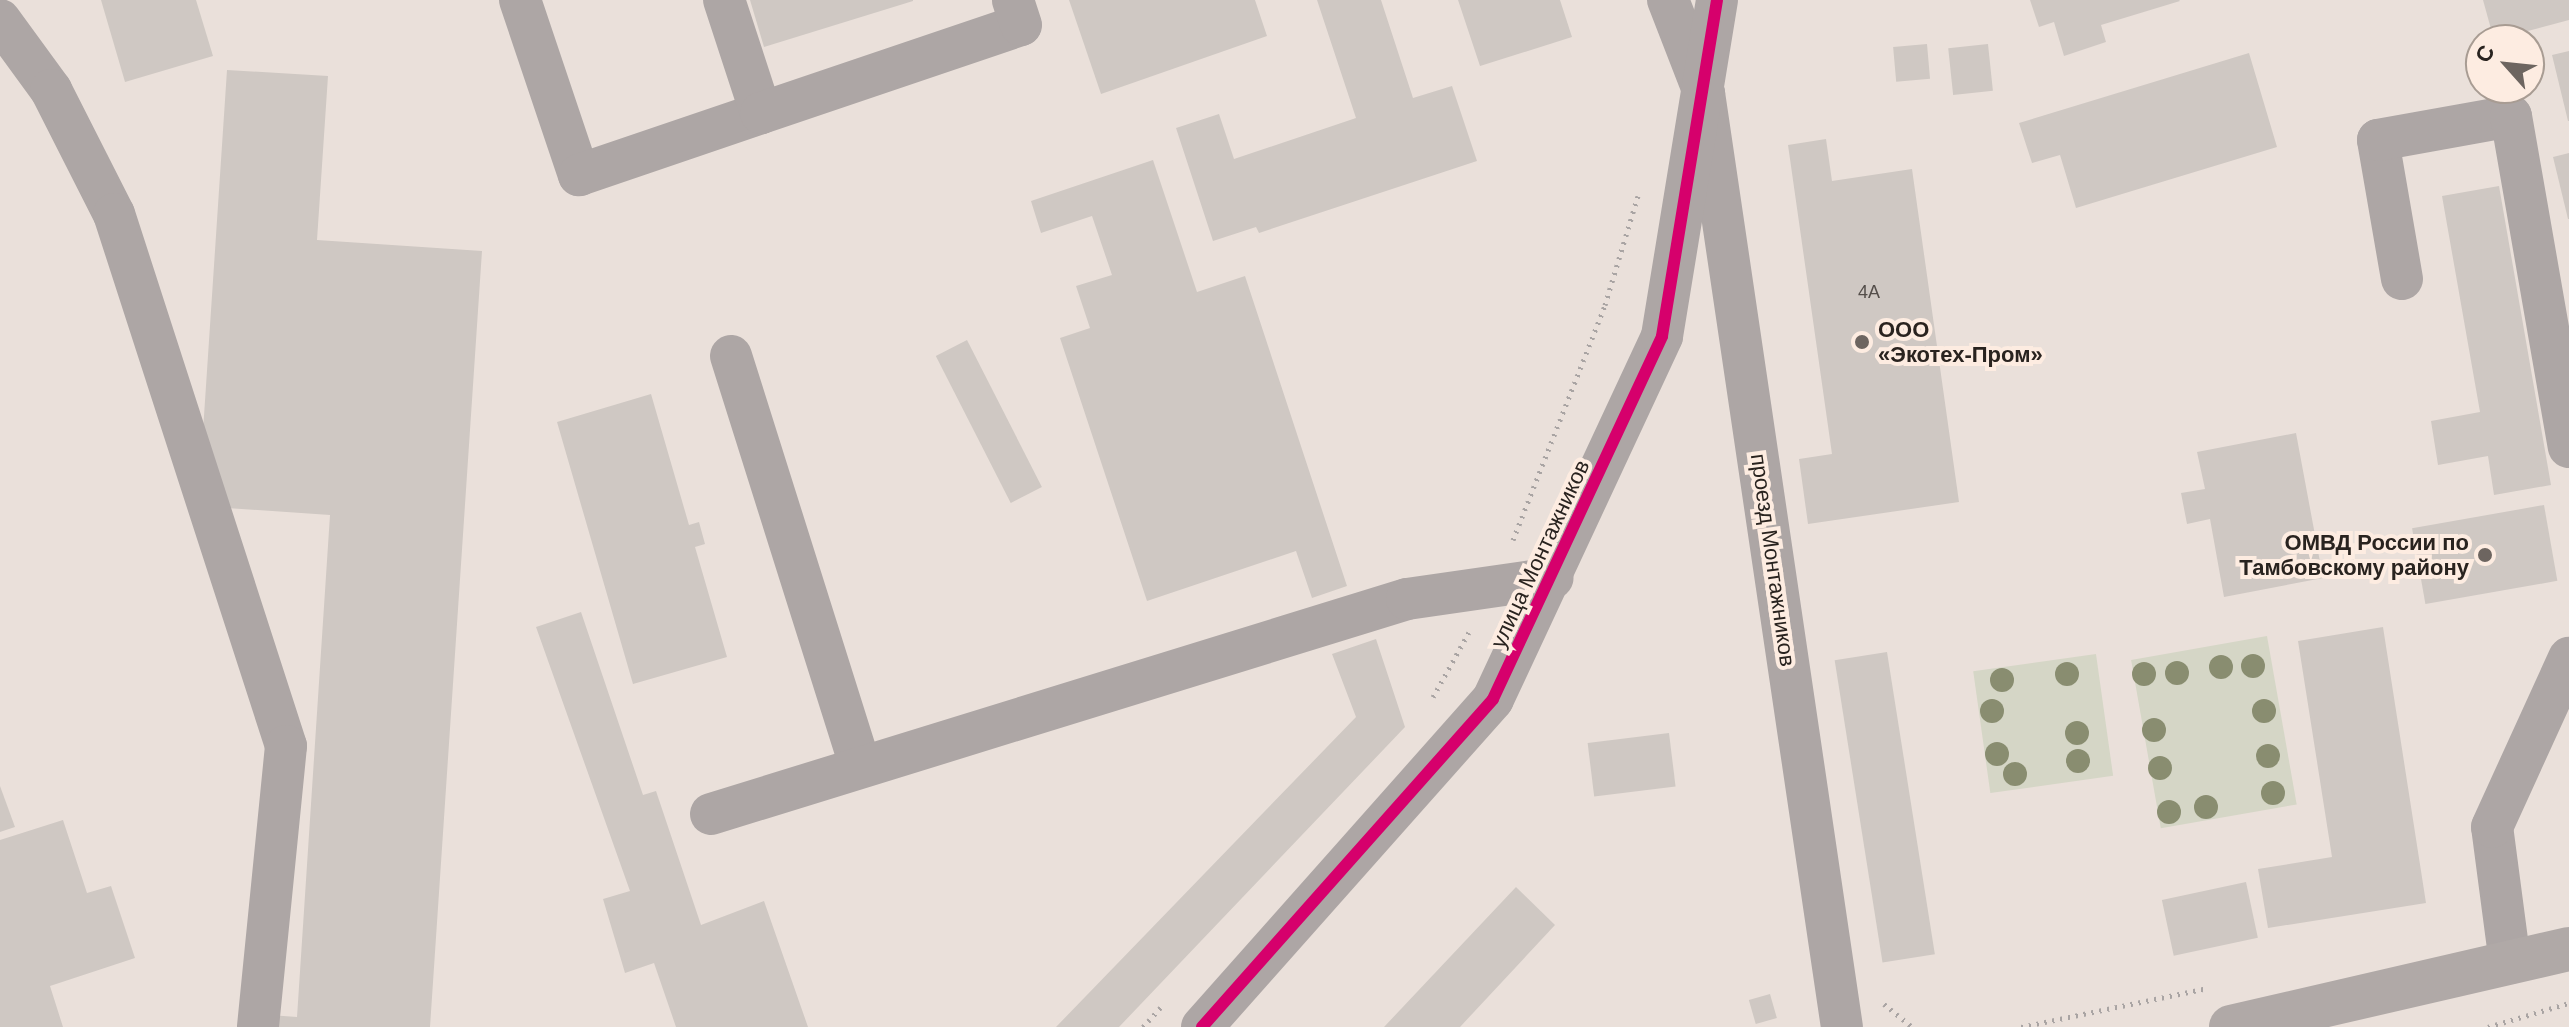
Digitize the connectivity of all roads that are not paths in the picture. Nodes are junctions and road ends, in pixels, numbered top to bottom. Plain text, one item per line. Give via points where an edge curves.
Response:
1 (520, 0) edge
2 (724, 0) edge
3 (1013, 0) edge
4 (1668, 0) edge
5 (1717, 0) edge
6 (0, 20) edge
7 (1704, 93) junction
8 (761, 113) junction
9 (2402, 279) dead end
10 (731, 356) dead end
11 (2569, 447) edge
12 (1552, 578) junction
13 (2569, 658) edge
14 (860, 764) junction
15 (711, 814) dead end
16 (2569, 949) edge
17 (2510, 963) junction
18 (258, 1027) edge
19 (1202, 1027) edge
20 (1842, 1027) edge
21 (2231, 1027) edge

1 - 8 street via 579,175
2 - 8 street
3 - 8 street via 1021,25
4 - 7 street
5 - 7 street, улица Монтажников
6 - 18 street via 51,90 114,214 286,746
7 - 12 street, улица Монтажников via 1662,336
7 - 20 street, проезд Монтажников
9 - 11 street via 2378,140 2511,116
10 - 14 street
12 - 14 street via 1407,599
12 - 19 street, улица Монтажников via 1493,699 1464,739
13 - 17 street via 2492,827
14 - 15 street
16 - 17 main road
17 - 21 main road

